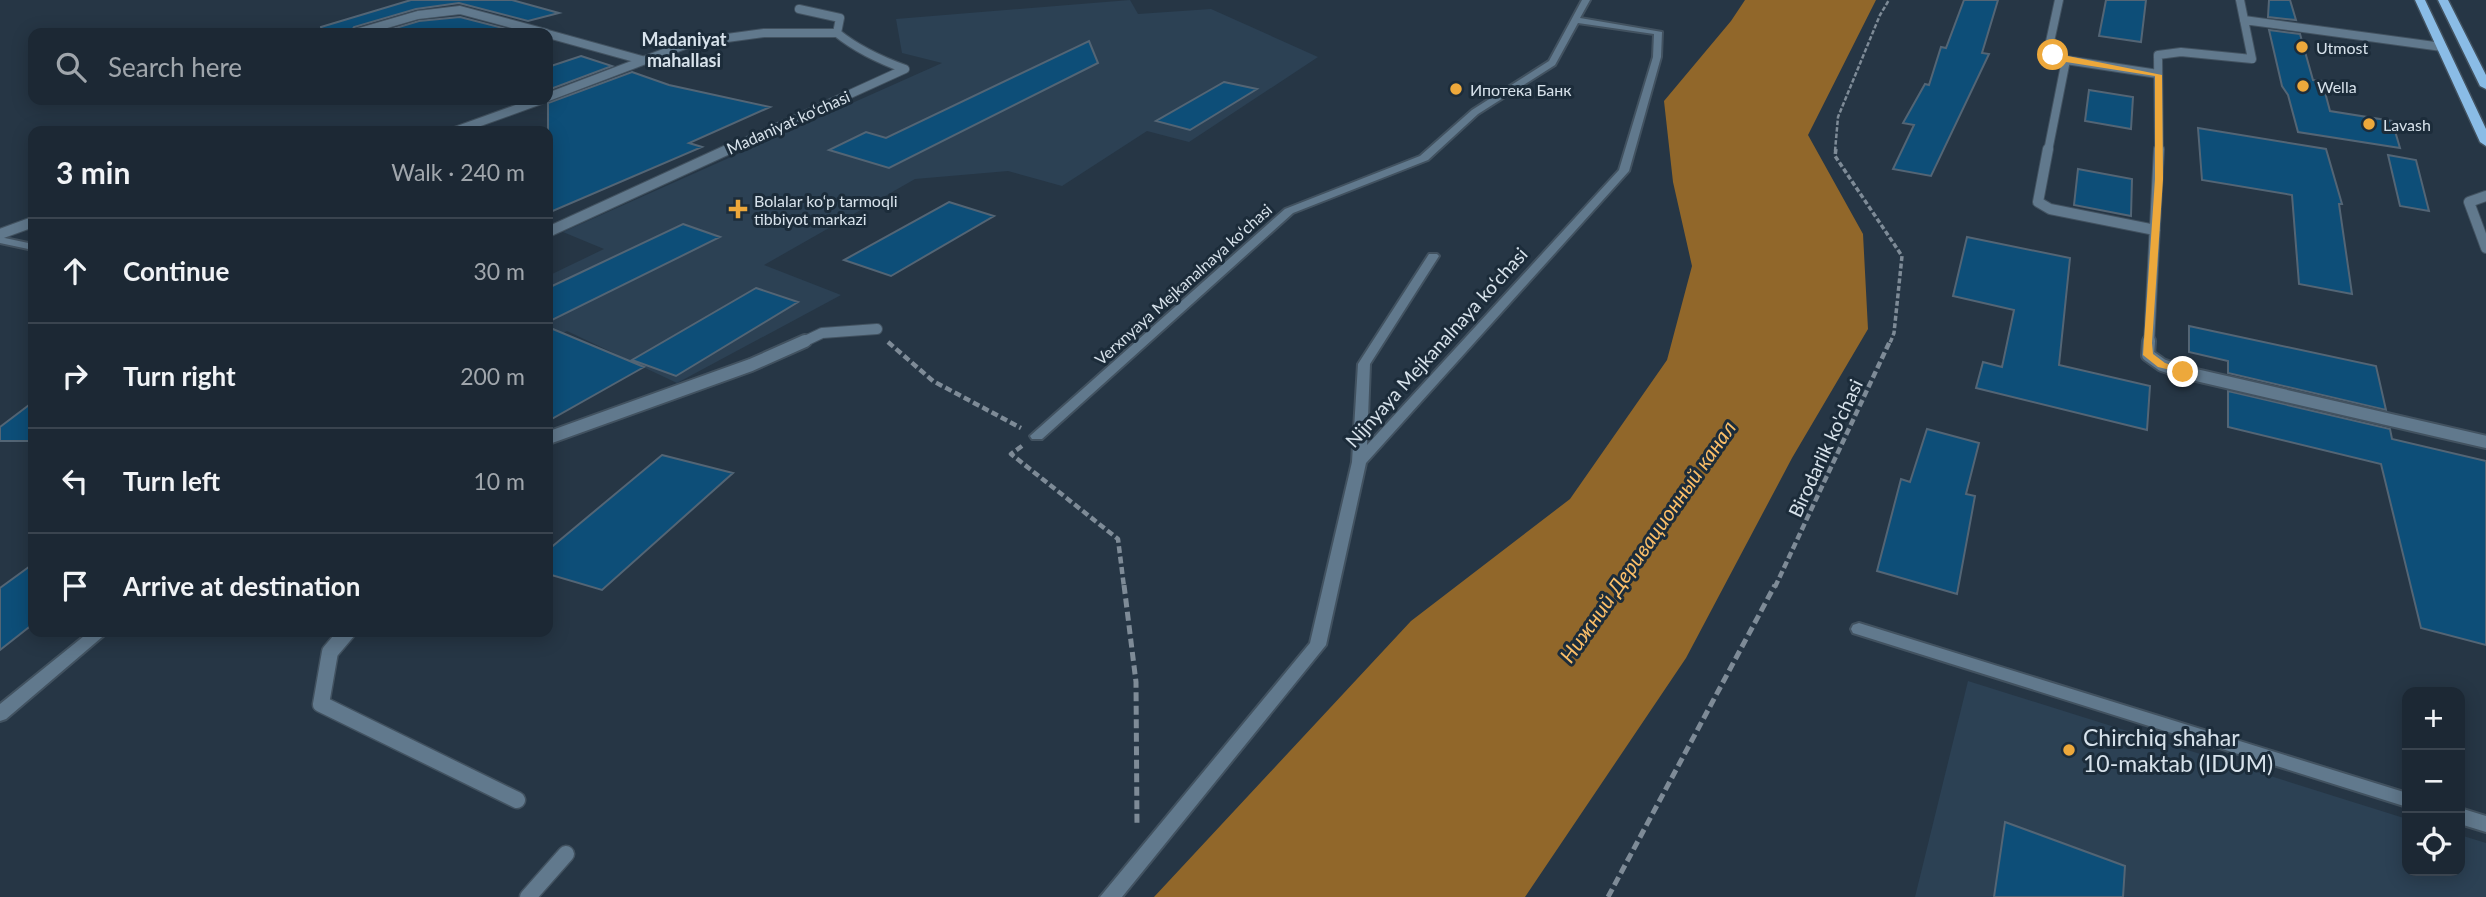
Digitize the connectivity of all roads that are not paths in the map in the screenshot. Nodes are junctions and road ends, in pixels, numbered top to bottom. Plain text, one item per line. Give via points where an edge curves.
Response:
1 (1586, 0) edge
2 (2059, 0) edge
3 (2240, 0) edge
4 (2420, 0) edge
5 (2442, 0) edge
6 (799, 9) dead end
7 (1575, 20) junction
8 (2244, 20) junction
9 (373, 28) edge
10 (525, 28) edge
11 (837, 33) junction
12 (553, 36) edge
13 (2442, 47) junction
14 (642, 60) junction
15 (2066, 60) junction
16 (2158, 75) junction
17 (2486, 86) edge
18 (553, 95) edge
19 (529, 105) edge
20 (469, 126) edge
21 (2485, 137) edge
22 (2486, 196) edge
23 (28, 224) edge
24 (553, 230) edge
25 (2155, 230) junction
26 (0, 234) edge
27 (0, 240) edge
28 (28, 246) edge
29 (2486, 248) edge
30 (1433, 256) dead end
31 (877, 329) road end
32 (553, 436) edge
33 (1037, 436) road end
34 (2486, 442) edge
35 (1359, 462) junction
36 (1859, 629) dead end
37 (94, 637) edge
38 (343, 637) edge
39 (0, 713) edge
40 (2402, 798) edge
41 (517, 800) dead end
42 (2465, 818) edge
43 (2486, 824) edge
44 (566, 854) dead end
45 (528, 897) edge
46 (1110, 897) edge

1 - 7 street, Verxnyaya Mejkanalnaya ko‘chasi
2 - 15 lane via 2049,51
3 - 8 lane
4 - 13 main road
5 - 17 main road
6 - 11 lane, Madaniyat ko‘chasi via 840,18
7 - 33 street, Verxnyaya Mejkanalnaya ko‘chasi via 1552,62 1475,111 1424,158 1289,211
7 - 35 street, Nijnyaya Mejkanalnaya ko‘chasi via 1658,32 1657,57 1624,171
8 - 13 lane
8 - 16 lane via 2252,59 2168,51 2158,55
9 - 10 lane via 418,15 460,10
11 - 14 lane via 764,33 690,43
11 - 24 lane, Madaniyat ko‘chasi via 861,52 905,69
12 - 14 lane
13 - 21 main road
14 - 18 lane
15 - 16 lane
15 - 25 lane via 2038,202 2050,209
16 - 25 lane
19 - 20 lane
22 - 29 lane via 2469,202
23 - 26 lane
25 - 34 lane via 2147,343 2148,355 2162,365
27 - 28 street
30 - 35 street via 1364,364
31 - 32 lane via 822,333 751,365
35 - 46 street, Nijnyaya Mejkanalnaya ko‘chasi via 1318,645
36 - 40 street
37 - 39 street
38 - 41 lane via 330,652 321,704
42 - 43 street
44 - 45 lane

